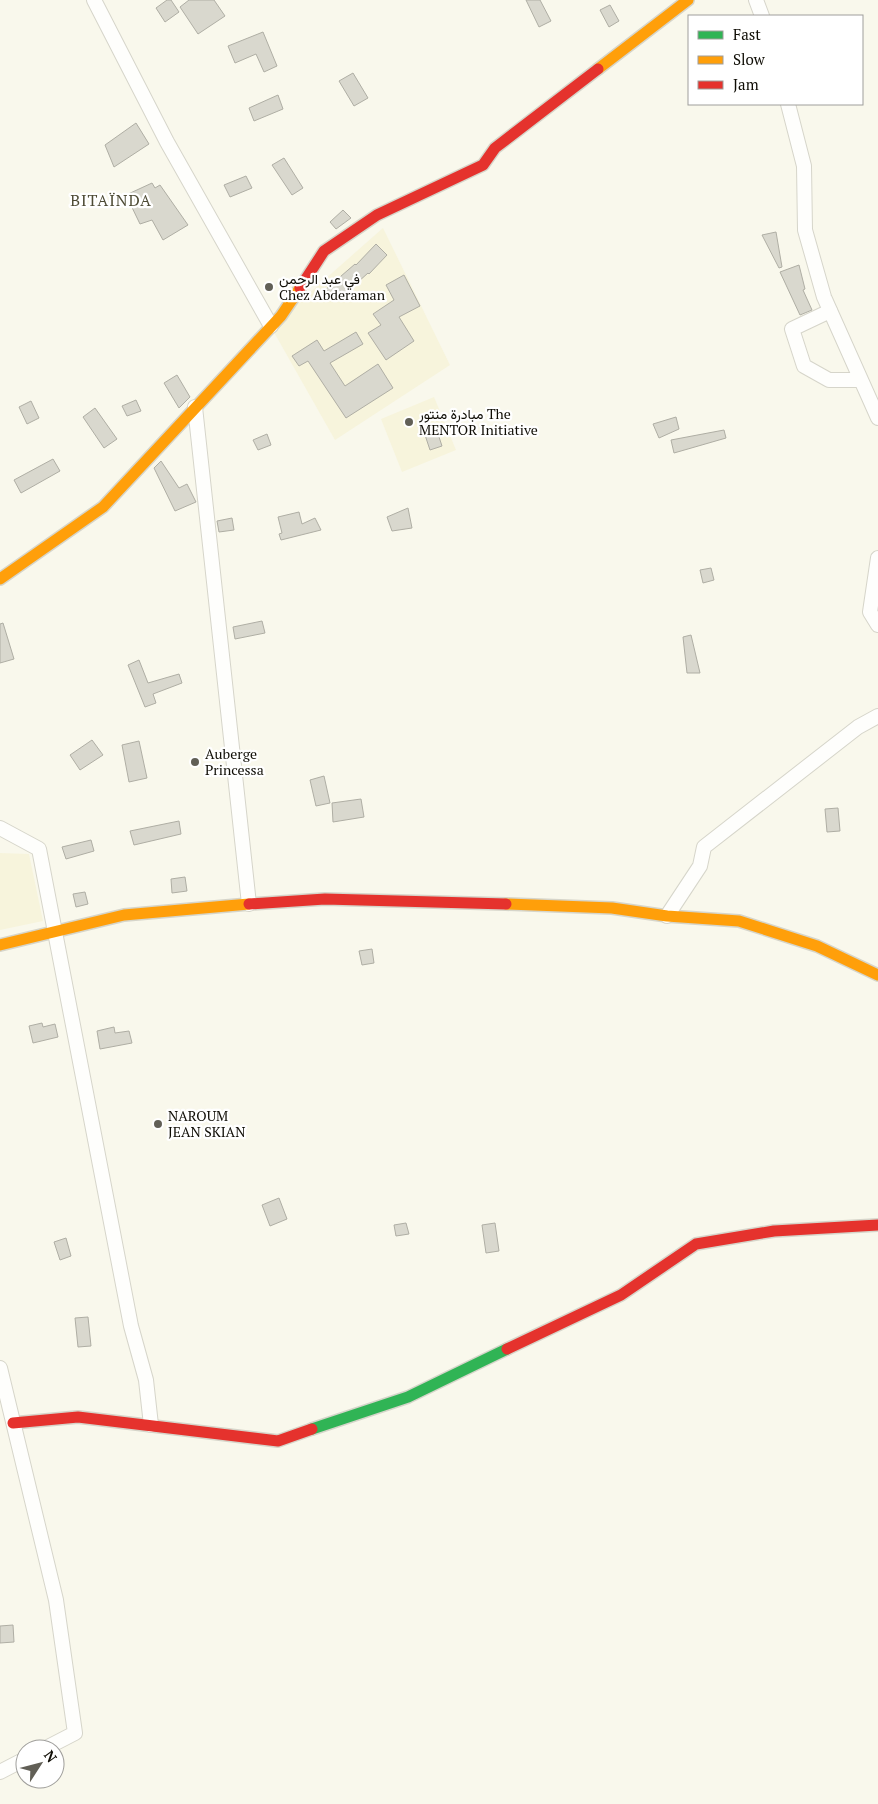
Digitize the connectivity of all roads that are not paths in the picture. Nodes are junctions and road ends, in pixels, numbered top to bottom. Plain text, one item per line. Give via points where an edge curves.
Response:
1 (94, 0) edge
2 (688, 0) edge
3 (756, 0) edge
4 (762, 15) edge
5 (788, 105) edge
6 (830, 311) junction
7 (271, 326) junction
8 (860, 380) junction
9 (195, 407) junction
10 (878, 418) edge
11 (878, 558) edge
12 (0, 579) edge
13 (878, 625) edge
14 (878, 716) edge
15 (0, 828) edge
16 (248, 904) junction
17 (667, 916) junction
18 (55, 932) junction
19 (0, 945) edge
20 (878, 975) edge
21 (878, 1225) edge
22 (0, 1368) edge
23 (14, 1423) junction
24 (151, 1425) junction
25 (63, 1739) edge
26 (15, 1764) edge
27 (0, 1772) edge

1 - 7 street via 167,142
2 - 7 street via 495,148 482,165 377,215 324,251
3 - 4 street
5 - 6 street via 804,166 805,230
6 - 8 street
6 - 8 street via 792,329 804,366 829,380
7 - 9 street
8 - 10 street
9 - 12 street via 103,507
9 - 16 street
11 - 13 street via 870,612
14 - 17 street via 858,727 704,847 700,866
15 - 18 street via 39,849
16 - 17 street via 326,899 612,908
16 - 18 street via 124,915
17 - 20 street via 739,922 817,946
18 - 19 street
18 - 24 street via 131,1326 146,1380
21 - 24 street via 774,1231 696,1244 621,1295 408,1396 278,1441
22 - 23 street
23 - 24 street via 78,1417
23 - 25 street via 56,1600 75,1733
26 - 27 street

